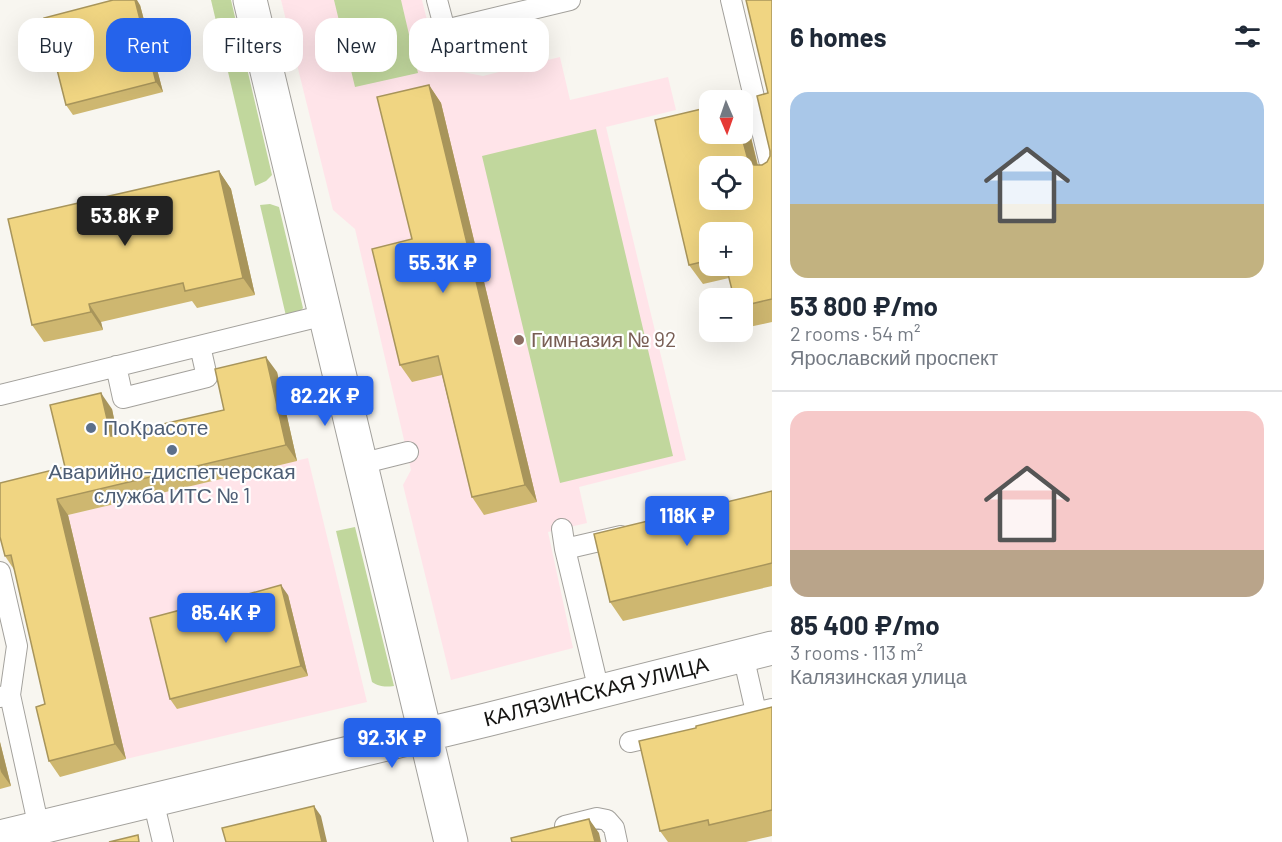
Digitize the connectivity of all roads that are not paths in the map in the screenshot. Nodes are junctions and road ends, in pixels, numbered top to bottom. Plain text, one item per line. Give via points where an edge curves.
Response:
1 (250, 0) edge
2 (437, 0) edge
3 (570, 0) edge
4 (731, 0) edge
5 (772, 173) edge
6 (325, 315) junction
7 (200, 346) junction
8 (116, 366) junction
9 (0, 395) edge
10 (408, 452) dead end
11 (360, 464) junction
12 (639, 531) edge
13 (0, 572) edge
14 (757, 651) edge
15 (599, 691) junction
16 (5, 696) edge
17 (764, 710) edge
18 (425, 734) junction
19 (630, 742) dead end
20 (153, 800) junction
21 (39, 828) junction
22 (552, 829) edge
23 (0, 837) edge
24 (163, 842) edge
25 (451, 842) edge
26 (617, 842) edge

1 - 6 street
2 - 3 lane via 445,30
4 - 5 lane
6 - 7 lane
6 - 11 street
7 - 8 lane
7 - 8 lane via 207,377 123,398
8 - 9 lane
10 - 11 lane
11 - 18 street
12 - 15 lane via 563,539
13 - 16 lane via 17,646
14 - 15 street, КАЛЯЗИНСКАЯ УЛИЦА
14 - 17 lane
15 - 18 street, КАЛЯЗИНСКАЯ УЛИЦА
16 - 21 lane
17 - 19 lane
18 - 20 street, КАЛЯЗИНСКАЯ УЛИЦА
18 - 25 street
20 - 21 street, КАЛЯЗИНСКАЯ УЛИЦА
20 - 24 lane
21 - 23 street, КАЛЯЗИНСКАЯ УЛИЦА
22 - 26 lane via 597,818 607,820 614,828

